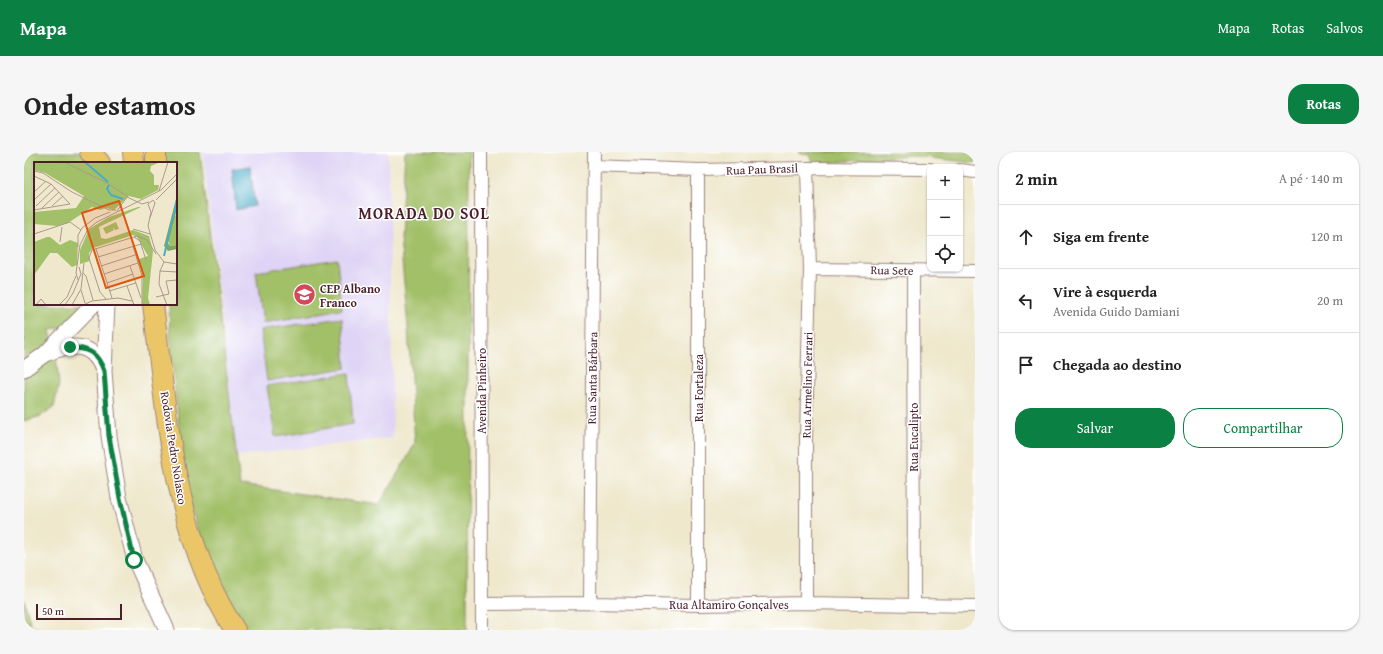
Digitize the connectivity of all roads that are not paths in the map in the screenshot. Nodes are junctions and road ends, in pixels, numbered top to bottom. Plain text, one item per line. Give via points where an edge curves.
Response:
1 (133, 152) edge
2 (481, 152) edge
3 (594, 152) edge
4 (134, 162) edge
5 (594, 166) junction
6 (808, 168) junction
7 (927, 169) edge
8 (698, 170) junction
9 (963, 170) edge
10 (975, 172) edge
11 (810, 269) junction
12 (975, 270) edge
13 (913, 271) junction
14 (94, 305) edge
15 (107, 305) edge
16 (152, 305) edge
17 (161, 305) edge
18 (45, 354) junction
19 (24, 369) edge
20 (104, 371) junction
21 (166, 407) junction
22 (590, 603) junction
23 (806, 603) junction
24 (482, 604) junction
25 (914, 604) junction
26 (698, 606) junction
27 (975, 606) edge
28 (167, 630) edge
29 (235, 630) edge
30 (482, 630) edge

1 - 4 highway
2 - 24 street, Avenida Pinheiro
3 - 5 street, Rua Santa Bárbara
5 - 8 street, Rua Pau Brasil
5 - 22 street, Rua Santa Bárbara
6 - 7 street, Rua Pau Brasil
6 - 8 street, Rua Pau Brasil
6 - 11 street, Rua Armelino Ferrari
8 - 26 street, Rua Fortaleza
9 - 10 street
11 - 13 street, Rua Sete
11 - 23 street, Rua Armelino Ferrari
12 - 13 street, Rua Sete
13 - 25 street, Rua Eucalipto
14 - 18 street
15 - 20 street
16 - 21 highway, Rodovia Pedro Nolasco
17 - 21 highway
18 - 19 street
18 - 20 street via 64,347 86,349 95,354
20 - 28 street via 109,436 134,560
21 - 29 highway, Rodovia Pedro Nolasco via 177,482 199,561
22 - 24 street, Rua Altamiro Gonçalves
22 - 26 street, Rua Altamiro Gonçalves
23 - 25 street, Rua Altamiro Gonçalves
23 - 26 street, Rua Altamiro Gonçalves
24 - 30 street, Avenida Pinheiro
25 - 27 street, Rua Altamiro Gonçalves

